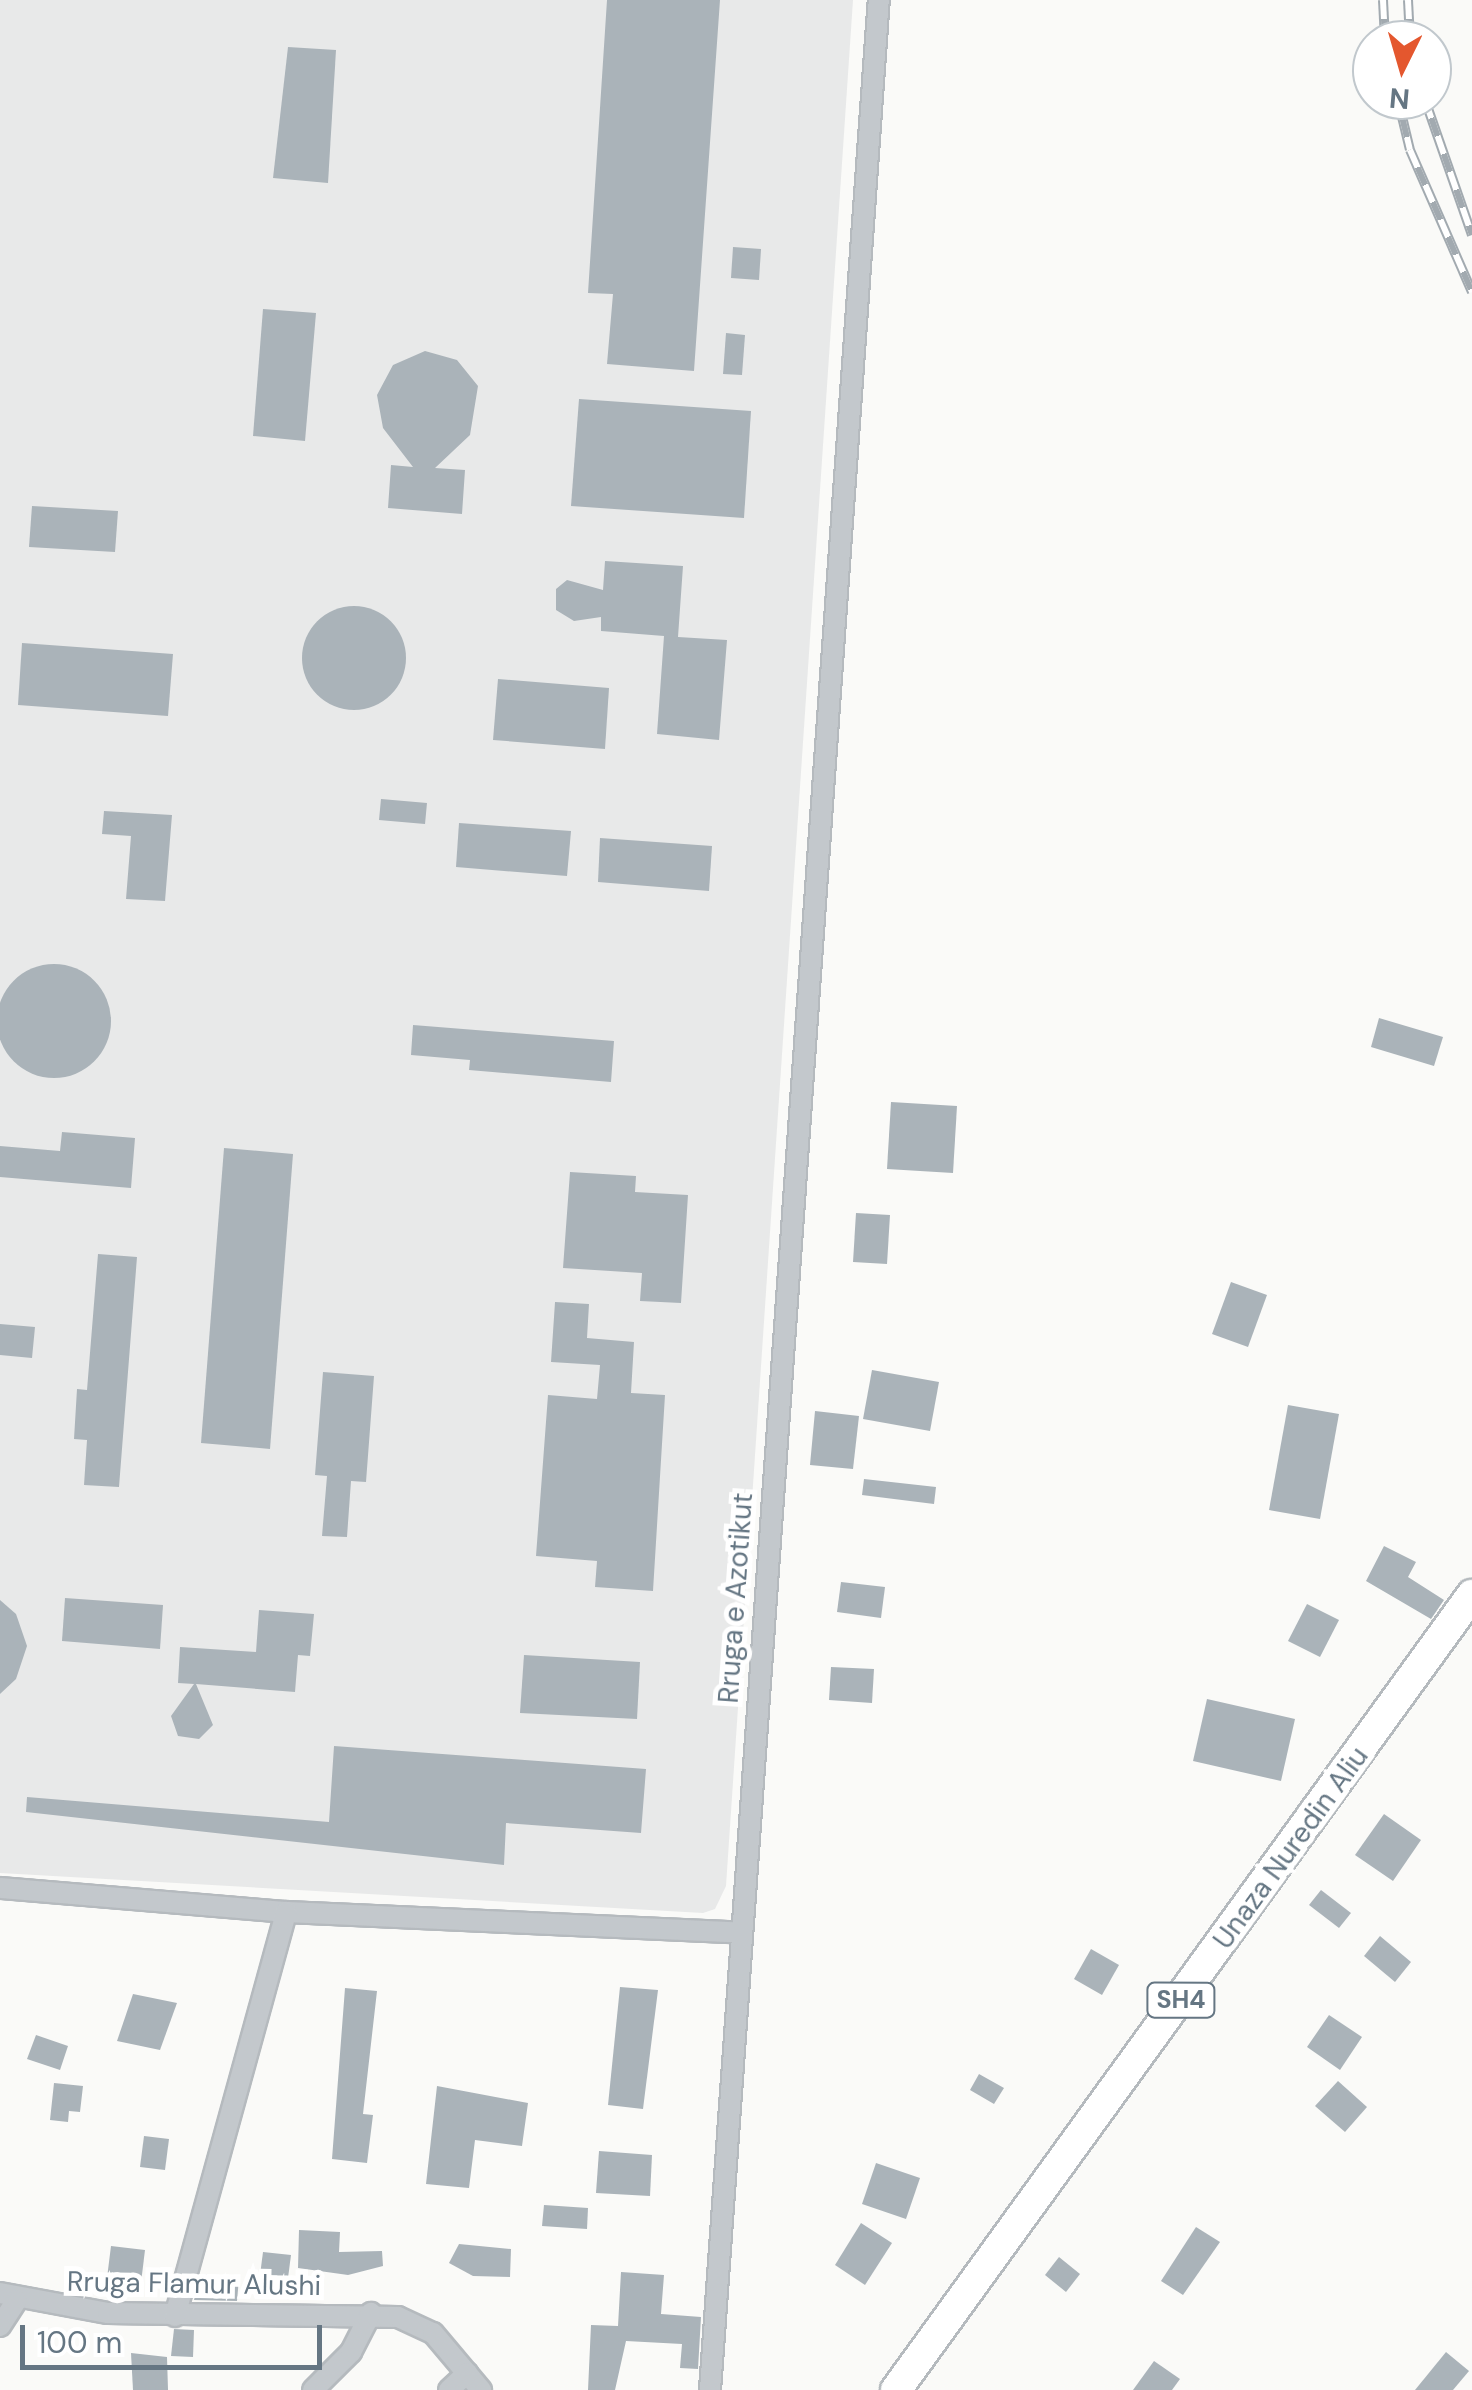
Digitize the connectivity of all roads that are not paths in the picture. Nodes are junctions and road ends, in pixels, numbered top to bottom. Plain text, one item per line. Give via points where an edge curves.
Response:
1 (879, 0) edge
2 (1472, 1595) edge
3 (0, 1888) edge
4 (286, 1912) junction
5 (740, 1933) junction
6 (8, 2297) edge
7 (371, 2313) junction
8 (175, 2316) junction
9 (0, 2326) edge
10 (468, 2373) junction
11 (313, 2390) edge
12 (448, 2390) edge
13 (481, 2390) edge
14 (710, 2390) edge
15 (896, 2390) edge

1 - 5 street, Rruga e Azotikut
2 - 15 main road, Unaza Nuredin Aliu / SH4
3 - 4 street
4 - 5 street
4 - 8 street
5 - 14 street, Rruga e Azotikut
6 - 8 street, Rruga Flamur Alushi
6 - 9 street, Rruga Flamur Alushi
7 - 8 street, Rruga Flamur Alushi
7 - 10 street, Rruga Flamur Alushi via 424,2328
7 - 11 street via 351,2352
10 - 12 street
10 - 13 street, Rruga Flamur Alushi

